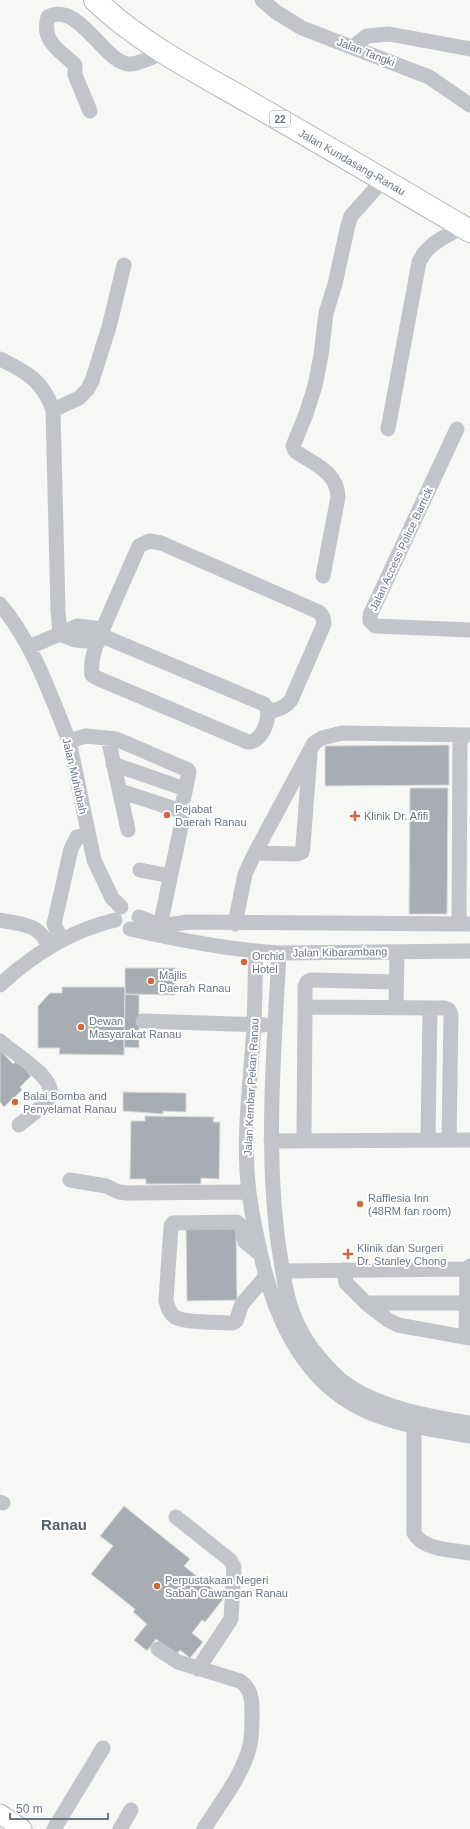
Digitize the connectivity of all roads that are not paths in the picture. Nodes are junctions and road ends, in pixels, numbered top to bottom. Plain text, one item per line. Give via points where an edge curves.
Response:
1 (95, 0) edge
2 (267, 1) edge
3 (353, 47) junction
4 (470, 49) edge
5 (162, 53) junction
6 (470, 105) edge
7 (90, 111) dead end
8 (383, 180) junction
9 (466, 229) edge
10 (124, 265) dead end
11 (0, 360) edge
12 (53, 410) junction
13 (388, 429) dead end
14 (457, 429) dead end
15 (323, 576) dead end
16 (0, 604) edge
17 (470, 630) edge
18 (60, 634) junction
19 (100, 635) junction
20 (29, 646) junction
21 (268, 712) junction
22 (465, 735) edge
23 (108, 738) junction
24 (69, 741) junction
25 (310, 749) junction
26 (113, 764) junction
27 (185, 789) junction
28 (120, 791) junction
29 (181, 811) junction
30 (128, 830) dead end
31 (89, 835) junction
32 (254, 853) junction
33 (140, 870) dead end
34 (170, 876) junction
35 (121, 907) junction
36 (0, 920) edge
37 (115, 920) junction
38 (134, 923) junction
39 (235, 924) junction
40 (465, 924) edge
41 (160, 926) junction
42 (55, 943) junction
43 (211, 944) junction
44 (470, 951) edge
45 (256, 952) junction
46 (397, 952) junction
47 (279, 953) junction
48 (396, 982) junction
49 (0, 985) edge
50 (305, 1007) junction
51 (396, 1008) junction
52 (430, 1008) junction
53 (143, 1021) dead end
54 (254, 1024) junction
55 (275, 1025) junction
56 (0, 1041) edge
57 (19, 1125) dead end
58 (428, 1140) junction
59 (449, 1140) junction
60 (470, 1140) edge
61 (271, 1141) junction
62 (304, 1141) junction
63 (70, 1180) dead end
64 (249, 1192) junction
65 (260, 1254) junction
66 (468, 1267) edge
67 (344, 1270) junction
68 (283, 1271) junction
69 (266, 1276) junction
70 (366, 1302) junction
71 (466, 1302) junction
72 (468, 1337) edge
73 (470, 1423) edge
74 (414, 1426) junction
75 (470, 1436) edge
76 (176, 1517) dead end
77 (470, 1553) edge
78 (158, 1649) dead end
79 (198, 1670) junction
80 (103, 1748) dead end
81 (131, 1810) dead end
82 (0, 1814) edge
83 (22, 1829) edge
84 (54, 1829) edge
85 (120, 1829) edge
86 (204, 1829) edge

1 - 5 highway, Jalan Kundasang-Ranau / 22 via 110,15
2 - 3 street, Jalan Tangki via 284,18 302,28
3 - 4 street via 366,36 389,34
3 - 6 street, Jalan Tangki via 429,77
5 - 7 street via 130,64 122,63 113,57 95,35 69,15 61,13 48,17 45,28 48,39 75,65 75,75
5 - 8 highway, Jalan Kundasang-Ranau / 22
8 - 9 highway, Jalan Kundasang-Ranau / 22
8 - 15 street via 351,216 326,313 315,386 293,446 295,452 328,472 338,490
9 - 13 street via 430,246 422,254
10 - 12 street via 92,381 79,398
11 - 12 street via 22,370 34,379
12 - 18 street
14 - 17 street, Jalan Access Police Barrick via 370,615 370,621 375,626
16 - 20 street, Jalan Muhibbah
18 - 19 street via 77,626
18 - 20 street
19 - 21 street via 264,704
19 - 21 street via 91,670 92,675 97,678 248,742 259,738
19 - 21 street via 139,546 150,541 161,543 319,612 324,624 291,700 287,705
20 - 24 street, Jalan Muhibbah
22 - 25 street via 342,733 314,742
22 - 40 street
23 - 24 street via 86,736
23 - 26 street
23 - 27 street via 124,742 188,770
24 - 31 street, Jalan Muhibbah
25 - 32 street
25 - 32 street via 302,852
26 - 27 street
26 - 28 street
27 - 29 street
28 - 29 street
28 - 30 street
29 - 34 street via 182,822
31 - 35 street, Jalan Muhibbah via 100,874 112,898
31 - 42 street via 77,837 71,849 54,924
32 - 39 street via 245,874
33 - 34 street
34 - 41 street
35 - 37 street via 116,912
35 - 38 street via 133,907 136,910
36 - 42 street via 32,926
37 - 38 street via 122,929
37 - 42 street
38 - 41 street, Jalan Kibarambang
38 - 43 street, Jalan Kibarambang via 179,940
39 - 40 street
39 - 41 street via 188,922
41 - 43 street, Jalan Kibarambang
42 - 49 street
43 - 45 street, Jalan Kibarambang
44 - 46 street, Jalan Kibarambang
45 - 47 street, Jalan Kibarambang
45 - 54 street, Jalan Kembar Pekan Ranau
46 - 47 street, Jalan Kibarambang
46 - 48 street
47 - 55 street, Jalan Kembar Pekan Ranau
48 - 50 street via 311,980 305,986
48 - 51 street
50 - 51 street
50 - 62 street
51 - 52 street
52 - 58 street
52 - 59 street via 444,1008 449,1010 451,1015
53 - 54 street
54 - 55 street
54 - 64 street, Jalan Kembar Pekan Ranau via 247,1121
55 - 61 street, Jalan Kembar Pekan Ranau
56 - 57 street via 23,1058 49,1083 51,1090 49,1098
58 - 59 street
58 - 62 street
59 - 60 street
61 - 62 street
61 - 68 street, Jalan Kembar Pekan Ranau via 276,1228
63 - 64 street via 106,1186 127,1193
64 - 65 street, Jalan Kembar Pekan Ranau
65 - 69 street, Jalan Kembar Pekan Ranau
65 - 69 street via 245,1242 241,1226 237,1222 173,1223 166,1301 168,1308 171,1314 182,1320 232,1323 236,1321 242,1304
66 - 67 street
66 - 71 street
67 - 68 street
67 - 70 street via 346,1283
68 - 73 street, Jalan Kembar Pekan Ranau via 289,1300 302,1333 314,1351 344,1382 371,1398 391,1405 433,1417
69 - 74 street, Jalan Kembar Pekan Ranau via 282,1324 308,1364 324,1382 360,1408
70 - 71 street
70 - 72 street via 398,1325
71 - 72 street
74 - 75 street, Jalan Kembar Pekan Ranau
74 - 77 street via 414,1533 418,1540 425,1544
76 - 79 street via 230,1560 234,1567 231,1619
78 - 79 street via 172,1660
79 - 86 street via 240,1681 247,1686 252,1701 250,1743 243,1765
80 - 84 street
81 - 85 street
82 - 83 main road

